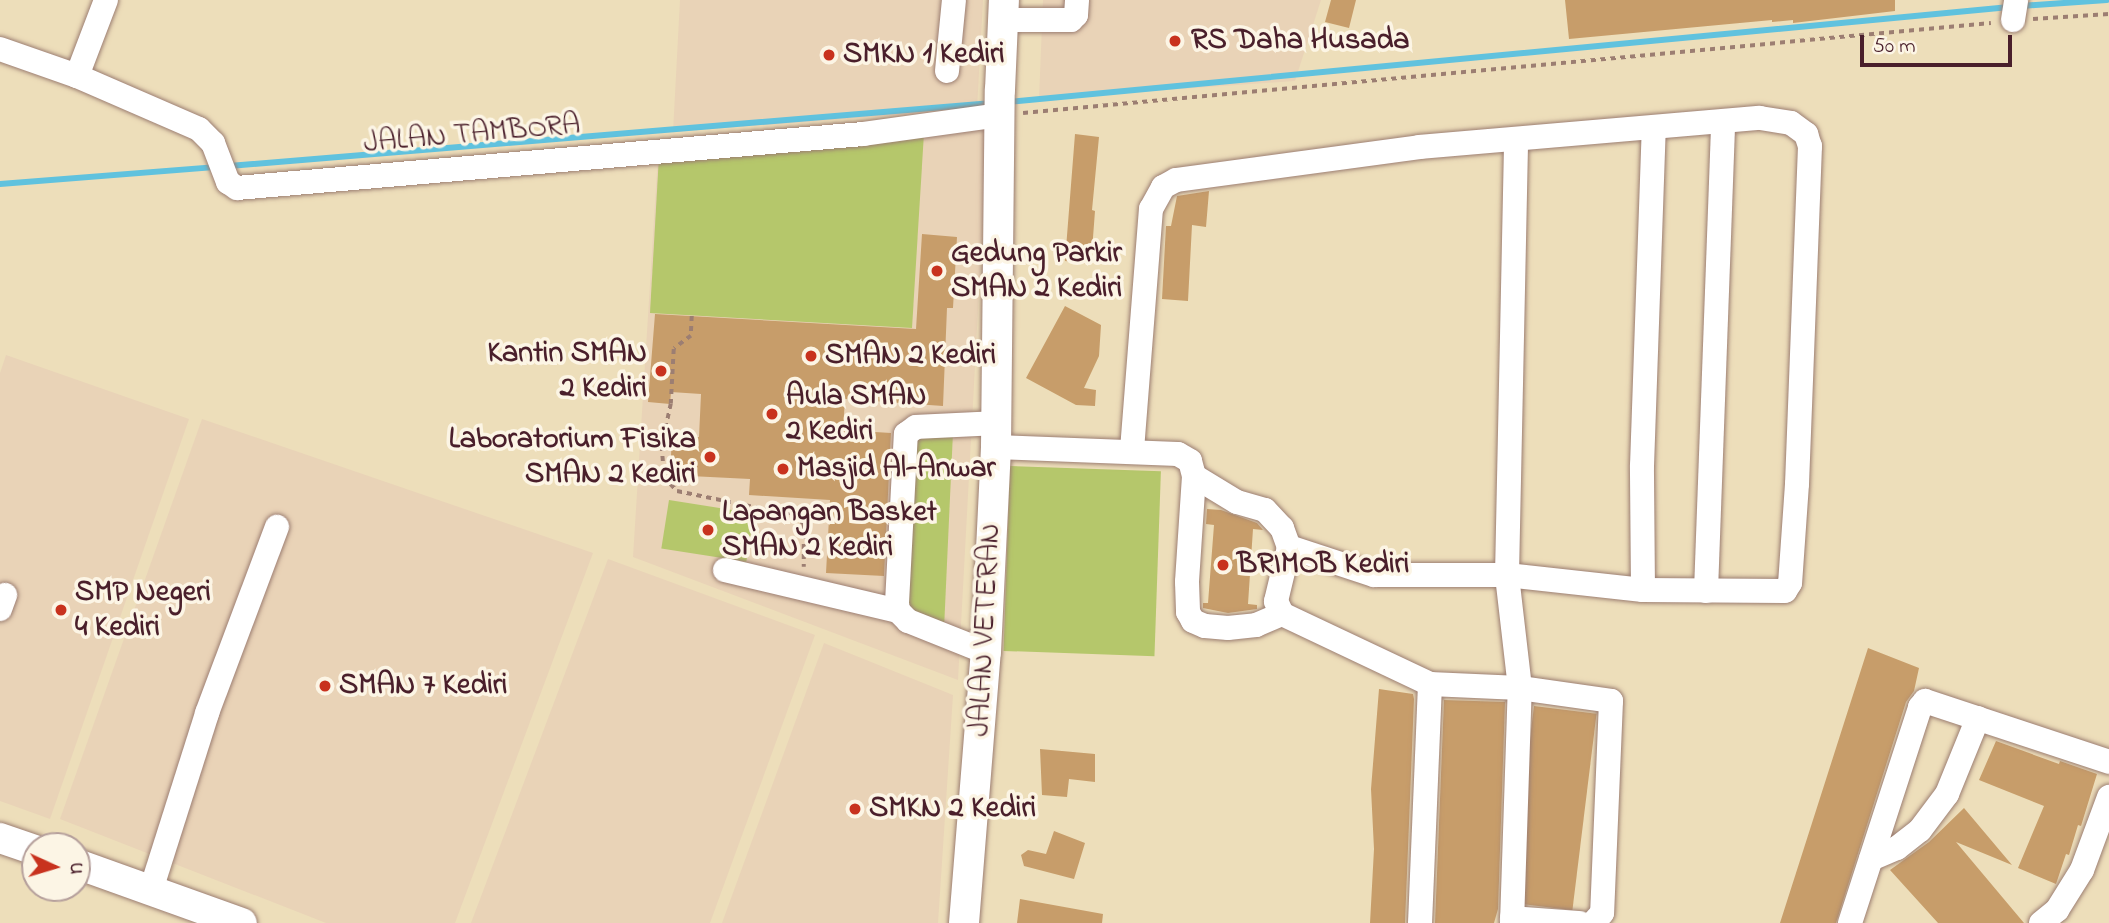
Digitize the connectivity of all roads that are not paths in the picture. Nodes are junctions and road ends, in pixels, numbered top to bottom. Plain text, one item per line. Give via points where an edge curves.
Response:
1 (106, 0) edge
2 (954, 0) edge
3 (1077, 0) edge
4 (1004, 10) edge
5 (0, 49) edge
6 (947, 71) dead end
7 (77, 76) junction
8 (1000, 105) junction
9 (1723, 121) junction
10 (1654, 127) junction
11 (1516, 139) junction
12 (996, 435) junction
13 (1132, 450) junction
14 (1194, 476) junction
15 (277, 527) dead end
16 (1289, 547) junction
17 (725, 570) dead end
18 (1507, 575) junction
19 (1643, 590) junction
20 (1706, 591) junction
21 (898, 611) junction
22 (1282, 614) junction
23 (986, 652) junction
24 (1430, 684) junction
25 (1520, 688) junction
26 (1978, 718) junction
27 (2109, 762) edge
28 (2109, 797) edge
29 (0, 838) edge
30 (21, 845) edge
31 (1871, 859) junction
32 (91, 869) edge
33 (151, 890) junction
34 (1512, 921) edge
35 (242, 923) edge
36 (964, 923) edge
37 (1420, 923) edge
38 (1580, 923) edge
39 (1593, 923) edge
40 (1850, 923) edge
41 (2042, 923) edge

1 - 7 street
2 - 6 street
3 - 4 street via 1071,20
4 - 8 main road, JALAN VETERAN
5 - 7 street, JALAN TAMBORA
7 - 8 street, JALAN TAMBORA via 199,129 209,137 230,186 237,188 863,134
8 - 12 main road, JALAN VETERAN
9 - 10 street
9 - 20 street
9 - 20 street via 1760,118 1801,128 1810,146 1790,583 1780,592
10 - 11 street
10 - 19 street
11 - 13 street via 1419,147 1176,180 1163,187 1151,209
11 - 18 street
12 - 13 street
12 - 21 street via 916,427 906,434
12 - 23 main road, JALAN VETERAN
13 - 14 street via 1178,454 1190,461
14 - 16 street via 1237,502 1265,510 1282,528
14 - 22 street via 1187,582 1188,612 1193,621 1228,628 1256,625
15 - 33 street via 211,702
16 - 18 street via 1374,575
16 - 22 street via 1276,601
17 - 21 street
18 - 19 street
18 - 25 street
19 - 20 street
21 - 23 street via 908,621
22 - 24 street
23 - 36 main road, JALAN VETERAN
24 - 25 street
24 - 37 street
25 - 34 street
25 - 39 street via 1605,699 1613,706 1602,913
26 - 27 street
26 - 31 street via 1947,794 1920,830 1897,848
26 - 31 street via 1932,702 1925,701 1920,707
28 - 41 street via 2082,870 2057,910
29 - 30 main road
31 - 40 street
32 - 33 main road
33 - 35 main road
34 - 38 street

